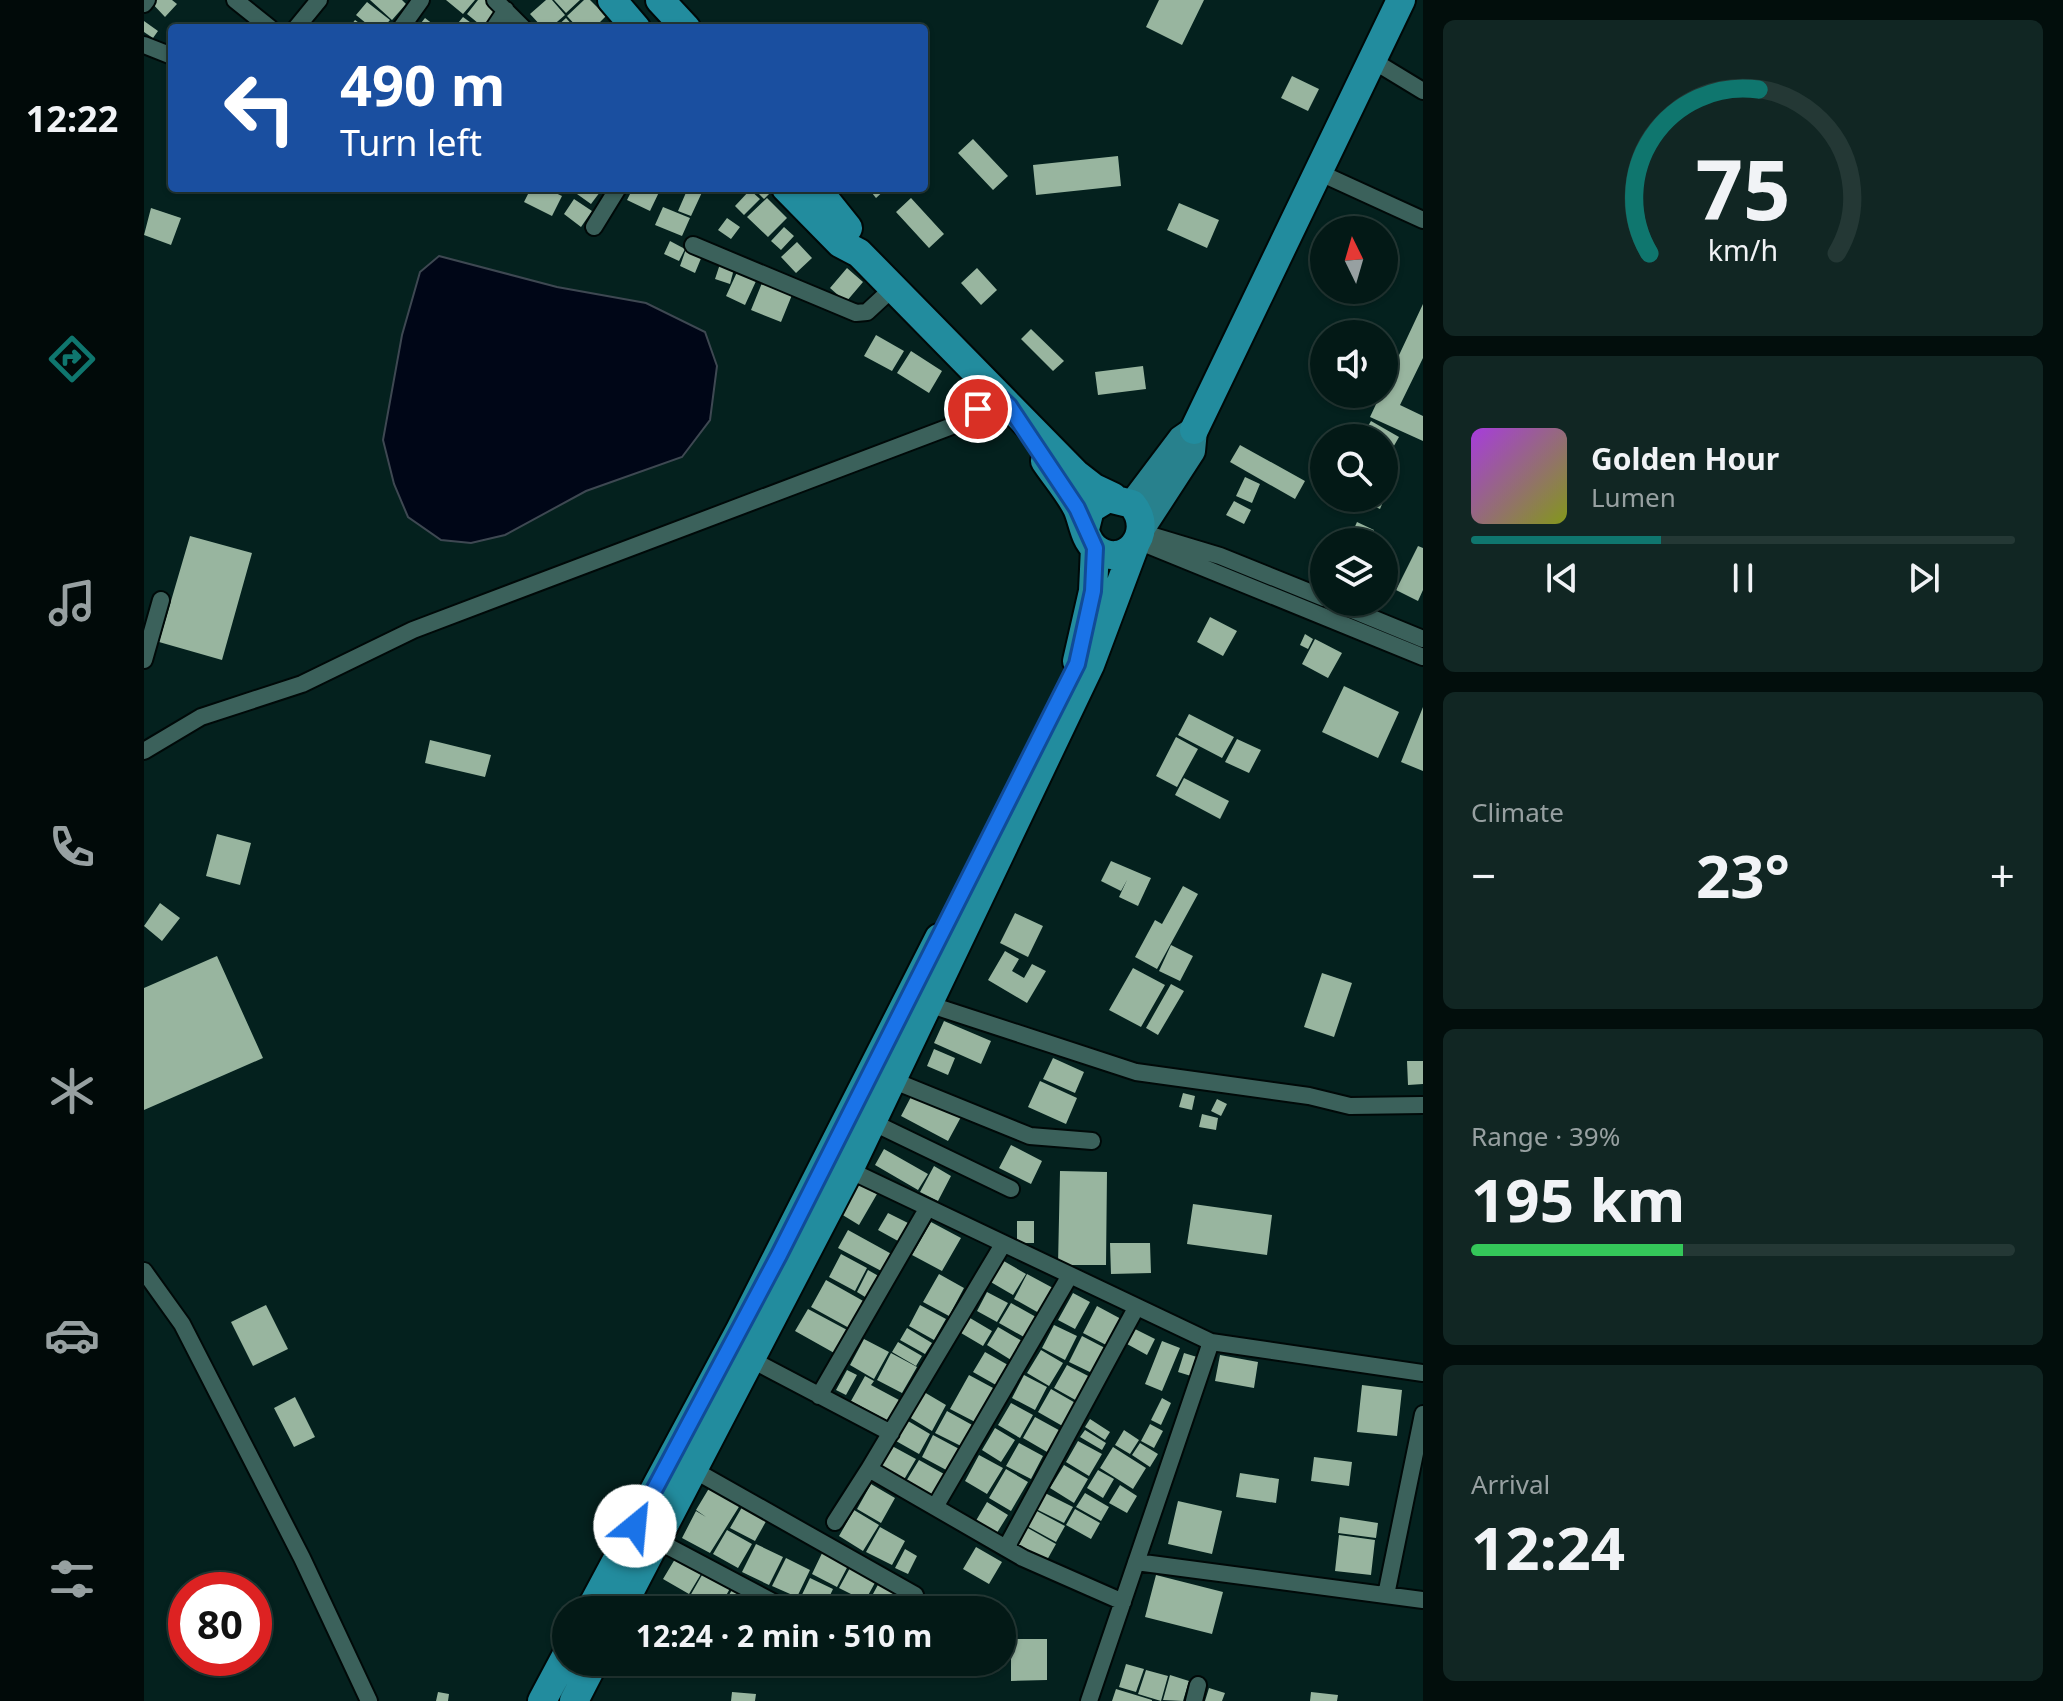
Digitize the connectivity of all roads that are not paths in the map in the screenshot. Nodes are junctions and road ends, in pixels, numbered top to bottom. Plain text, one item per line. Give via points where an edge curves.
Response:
1 (235, 0) edge
2 (319, 0) edge
3 (612, 0) edge
4 (660, 0) edge
5 (1401, 0) edge
6 (416, 2) edge
7 (500, 5) edge
8 (265, 24) edge
9 (299, 24) edge
10 (403, 24) edge
11 (519, 24) edge
12 (633, 24) edge
13 (682, 24) edge
14 (144, 45) edge
15 (168, 54) edge
16 (1372, 60) junction
17 (1423, 91) edge
18 (1318, 172) junction
19 (616, 192) edge
20 (790, 192) edge
21 (819, 192) edge
22 (1423, 220) edge
23 (594, 227) dead end
24 (693, 245) dead end
25 (859, 253) junction
26 (893, 288) junction
27 (1002, 400) junction
28 (1194, 430) joint
29 (1134, 525) junction
30 (1090, 538) junction
31 (1310, 592) edge
32 (161, 600) dead end
33 (1367, 616) edge
34 (1423, 639) edge
35 (1423, 657) edge
36 (144, 660) edge
37 (145, 750) edge
38 (928, 1004) junction
39 (892, 1080) junction
40 (1423, 1105) edge
41 (872, 1122) junction
42 (1092, 1141) dead end
43 (849, 1170) junction
44 (1011, 1189) dead end
45 (927, 1209) junction
46 (1002, 1246) junction
47 (144, 1271) edge
48 (1069, 1277) junction
49 (1136, 1308) junction
50 (1211, 1342) junction
51 (752, 1360) junction
52 (1423, 1373) edge
53 (819, 1396) junction
54 (1423, 1414) edge
55 (891, 1433) junction
56 (692, 1469) junction
57 (869, 1469) junction
58 (935, 1507) junction
59 (835, 1522) dead end
60 (656, 1540) junction
61 (1006, 1548) junction
62 (1136, 1562) junction
63 (915, 1595) dead end
64 (1386, 1595) junction
65 (597, 1596) edge
66 (627, 1596) edge
67 (762, 1596) edge
68 (1423, 1600) edge
69 (1123, 1602) junction
70 (555, 1676) edge
71 (587, 1676) edge
72 (369, 1701) edge
73 (542, 1701) edge
74 (574, 1701) edge
75 (1089, 1701) edge

1 - 8 street
2 - 9 street
3 - 12 highway
4 - 13 highway
5 - 16 highway
6 - 10 street
7 - 11 street
14 - 15 street
16 - 17 street
16 - 18 highway
18 - 22 street
18 - 28 highway
19 - 23 street
20 - 25 highway via 840,243
21 - 25 highway
24 - 26 street via 856,313 867,312
25 - 26 highway
26 - 27 highway
27 - 29 highway
27 - 30 highway via 1077,508
27 - 37 street via 960,423 413,630 302,684 201,717
28 - 29 main road via 1181,439
29 - 30 highway via 1111,554
29 - 30 highway via 1094,505 1086,519
29 - 31 street
29 - 35 street
29 - 38 highway via 1090,665
30 - 65 highway via 1093,591 1077,664 761,1290
32 - 36 street
33 - 34 street
38 - 39 highway
38 - 40 street via 1136,1072 1350,1106
39 - 41 highway
39 - 42 street via 1030,1136
41 - 43 highway
41 - 44 street
43 - 45 street
43 - 51 highway
45 - 46 street
45 - 53 street
46 - 48 street
46 - 55 street
47 - 72 street via 182,1324
48 - 49 street
48 - 58 street
49 - 50 street
49 - 61 street
50 - 52 street
50 - 62 street
51 - 53 street
51 - 56 highway
53 - 55 street
54 - 64 street
55 - 57 street
56 - 60 highway
56 - 63 street
57 - 58 street
57 - 59 street
58 - 61 street
60 - 66 highway
60 - 67 street
61 - 69 street
62 - 64 street
62 - 69 street
64 - 68 street
69 - 75 street
70 - 73 highway
71 - 74 highway

